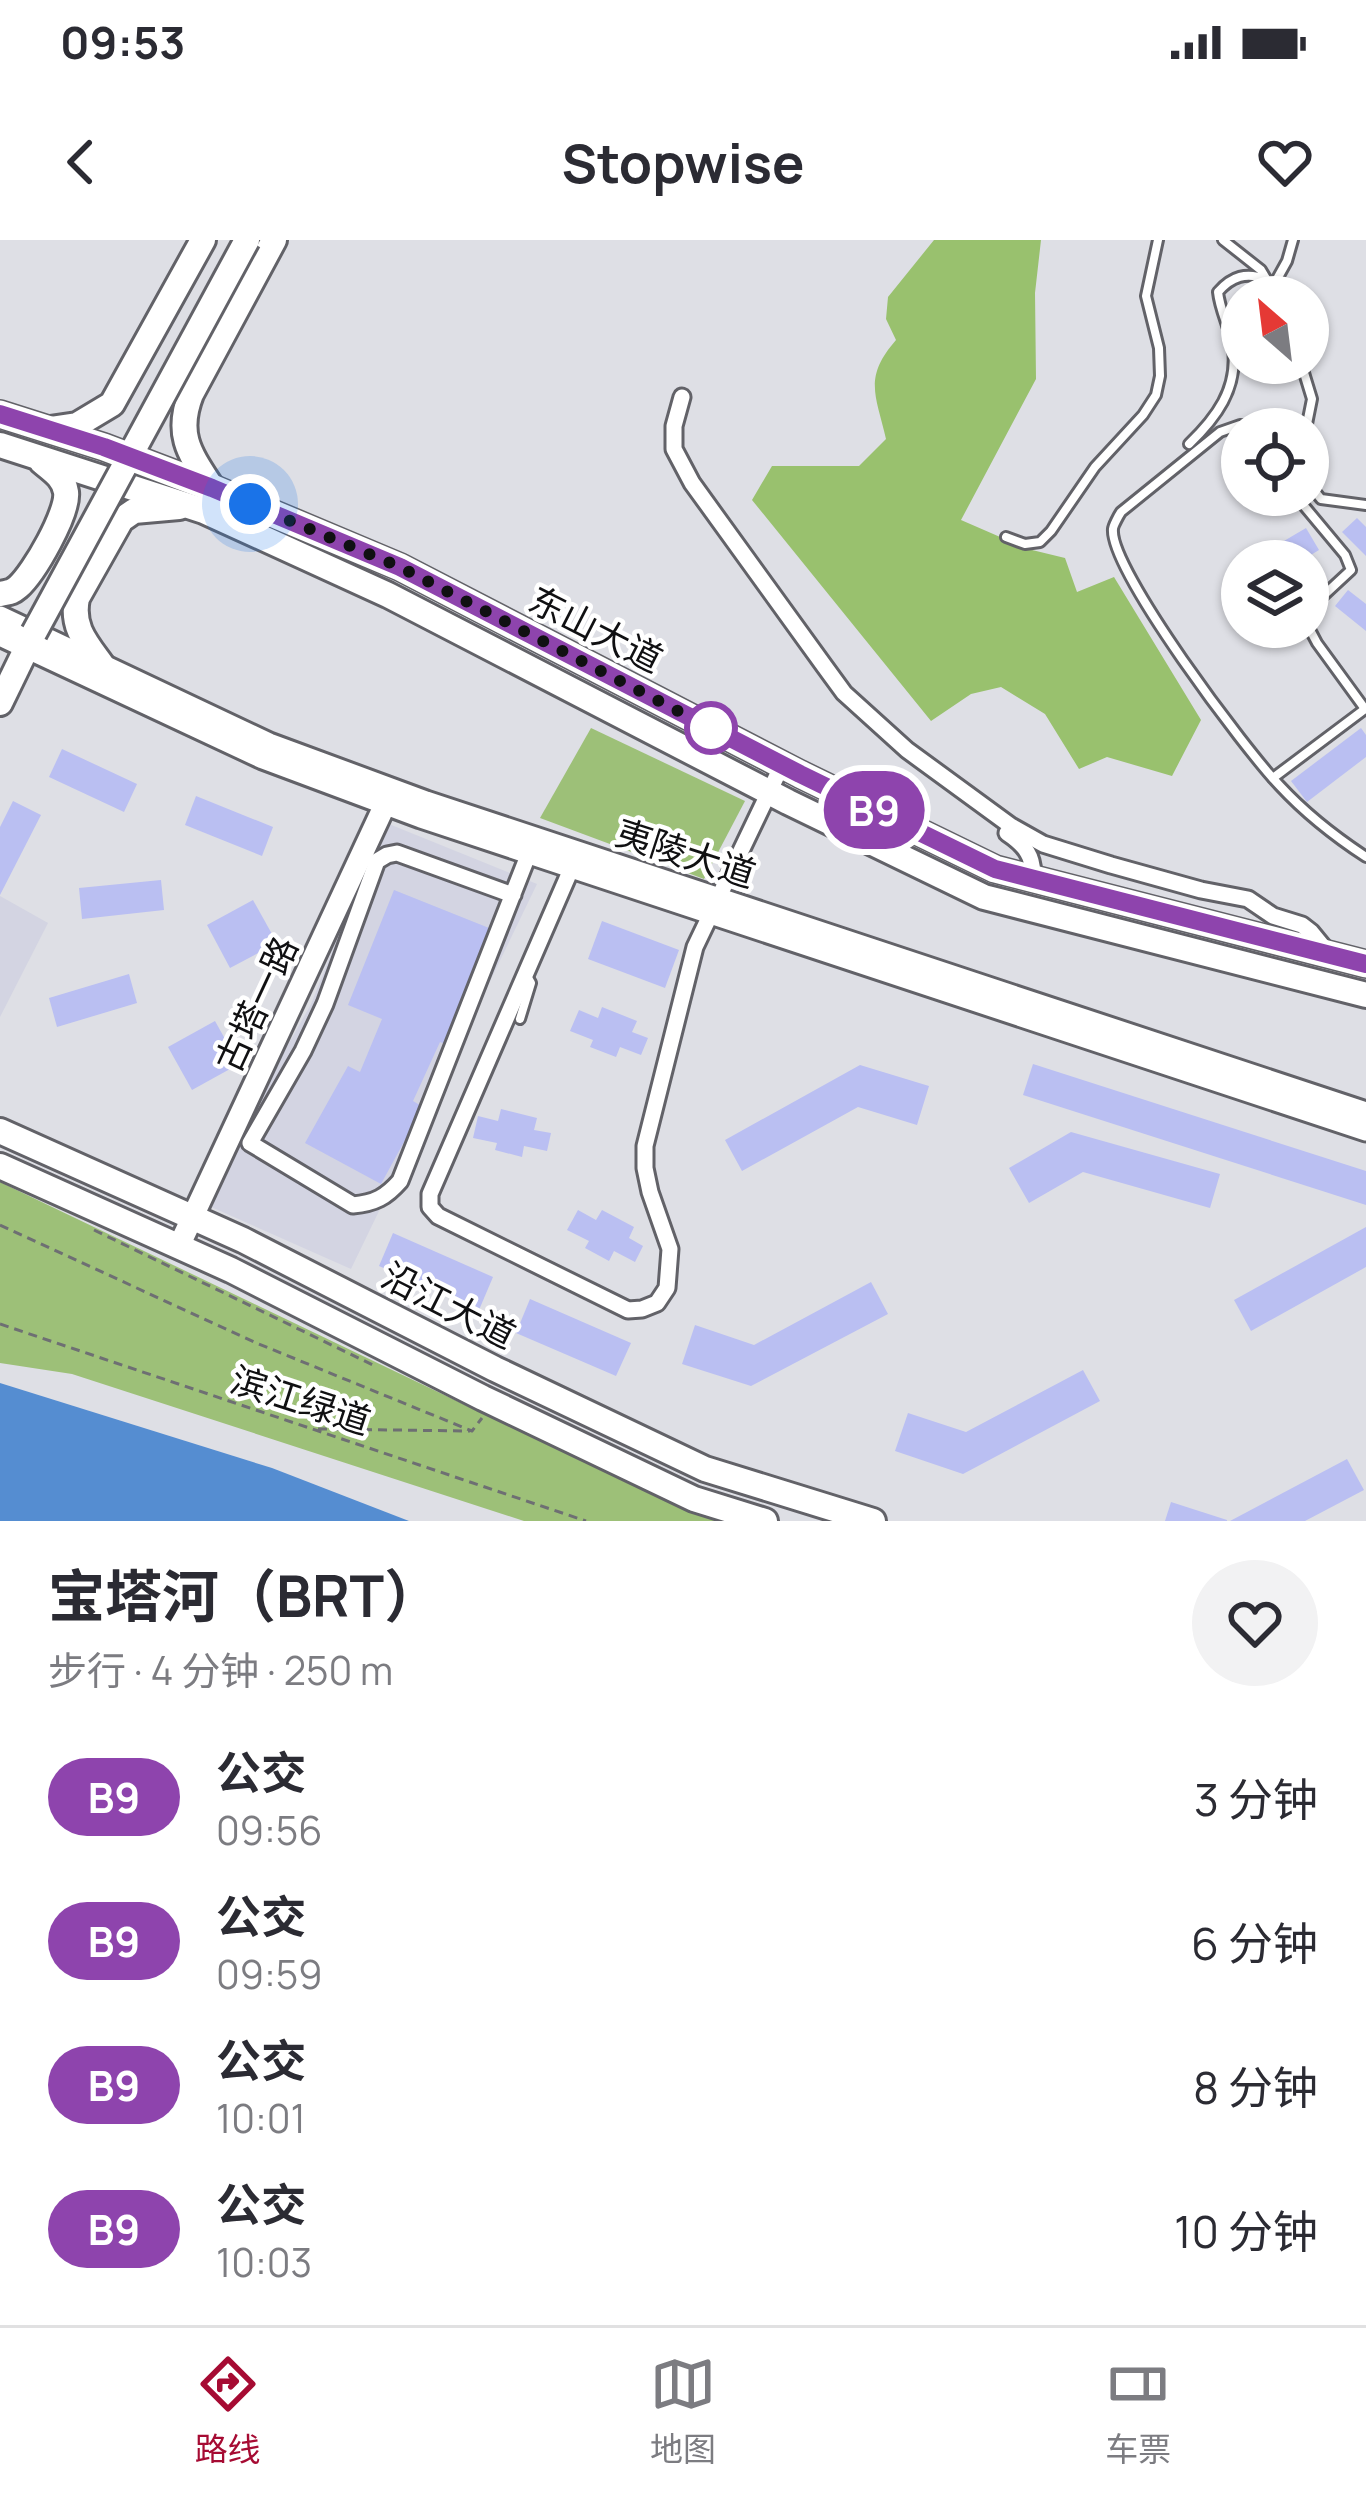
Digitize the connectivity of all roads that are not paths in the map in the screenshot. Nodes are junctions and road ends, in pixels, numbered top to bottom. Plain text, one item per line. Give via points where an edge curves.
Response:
1 (203, 240) edge
2 (229, 240) edge
3 (247, 240) edge
4 (274, 240) edge
5 (1158, 240) edge
6 (1223, 240) edge
7 (1293, 240) edge
8 (1263, 276) edge
9 (1281, 276) edge
10 (1231, 384) edge
11 (682, 397) dead end
12 (0, 414) edge
13 (50, 429) junction
14 (1221, 432) edge
15 (1189, 444) dead end
16 (0, 446) edge
17 (36, 457) junction
18 (208, 499) junction
19 (1329, 500) edge
20 (1366, 505) edge
21 (1313, 516) edge
22 (1006, 537) dead end
23 (1329, 590) edge
24 (0, 594) edge
25 (16, 633) edge
26 (1325, 648) edge
27 (102, 665) junction
28 (0, 667) edge
29 (0, 703) edge
30 (1365, 709) edge
31 (782, 765) junction
32 (1273, 778) junction
33 (769, 792) junction
34 (389, 797) junction
35 (1002, 820) junction
36 (529, 853) junction
37 (1366, 856) edge
38 (572, 868) junction
39 (1032, 879) junction
40 (513, 895) junction
41 (715, 906) junction
42 (1329, 954) junction
43 (1366, 964) edge
44 (526, 974) junction
45 (1366, 995) edge
46 (520, 1019) dead end
47 (1366, 1113) edge
48 (1366, 1130) edge
49 (0, 1131) edge
50 (0, 1166) edge
51 (193, 1218) junction
52 (179, 1246) junction
53 (765, 1521) edge
54 (873, 1521) edge

1 - 13 main road via 112,404 77,425
2 - 25 main road
3 - 25 main road, bridge
4 - 18 main road via 183,419
5 - 22 lane via 1147,296 1159,348 1156,394 1040,542
6 - 8 lane
7 - 9 lane
10 - 15 lane via 1214,420
11 - 35 street via 674,449 825,668 882,729
12 - 13 main road, 东山大道
13 - 18 main road, 东山大道
14 - 32 lane via 1120,512 1113,527 1129,574 1174,648
16 - 17 main road, 东山大道
17 - 18 main road, 东山大道
17 - 24 main road via 64,485 64,510 30,572
18 - 27 main road via 122,520 74,613
18 - 31 main road, 东山大道 via 400,567
18 - 33 main road, 东山大道
19 - 20 lane
21 - 23 lane via 1351,570
25 - 27 main road, 夷陵大道
25 - 28 main road
25 - 29 main road
25 - 34 main road, 夷陵大道 via 263,758
26 - 30 lane
27 - 34 main road, 夷陵大道
30 - 32 lane
31 - 33 street
31 - 39 main road, 东山大道 via 995,869
32 - 37 lane
33 - 41 street
33 - 45 main road, 东山大道 via 984,897
34 - 36 main road, 夷陵大道
34 - 41 main road, 夷陵大道
34 - 51 main road, 古塔一路
35 - 39 street via 1029,853
35 - 42 street via 1043,844 1111,866 1248,898 1302,925
36 - 38 main road, 夷陵大道
36 - 40 street
38 - 41 main road, 夷陵大道
38 - 44 street
39 - 42 main road, 东山大道
40 - 40 street via 400,1181 386,1197 353,1205 250,1143 326,1004 377,861 397,853
41 - 44 street via 695,947 645,1146 670,1249 667,1288 642,1309 628,1310 430,1207
41 - 47 main road, 夷陵大道
41 - 48 main road, 夷陵大道
42 - 43 main road, 东山大道
44 - 46 lane via 531,983
49 - 51 main road, 沿江大道
50 - 52 main road, 沿江大道
51 - 52 main road, 古塔一路
51 - 54 main road, 沿江大道 via 705,1469
52 - 53 main road, 沿江大道 via 694,1499

